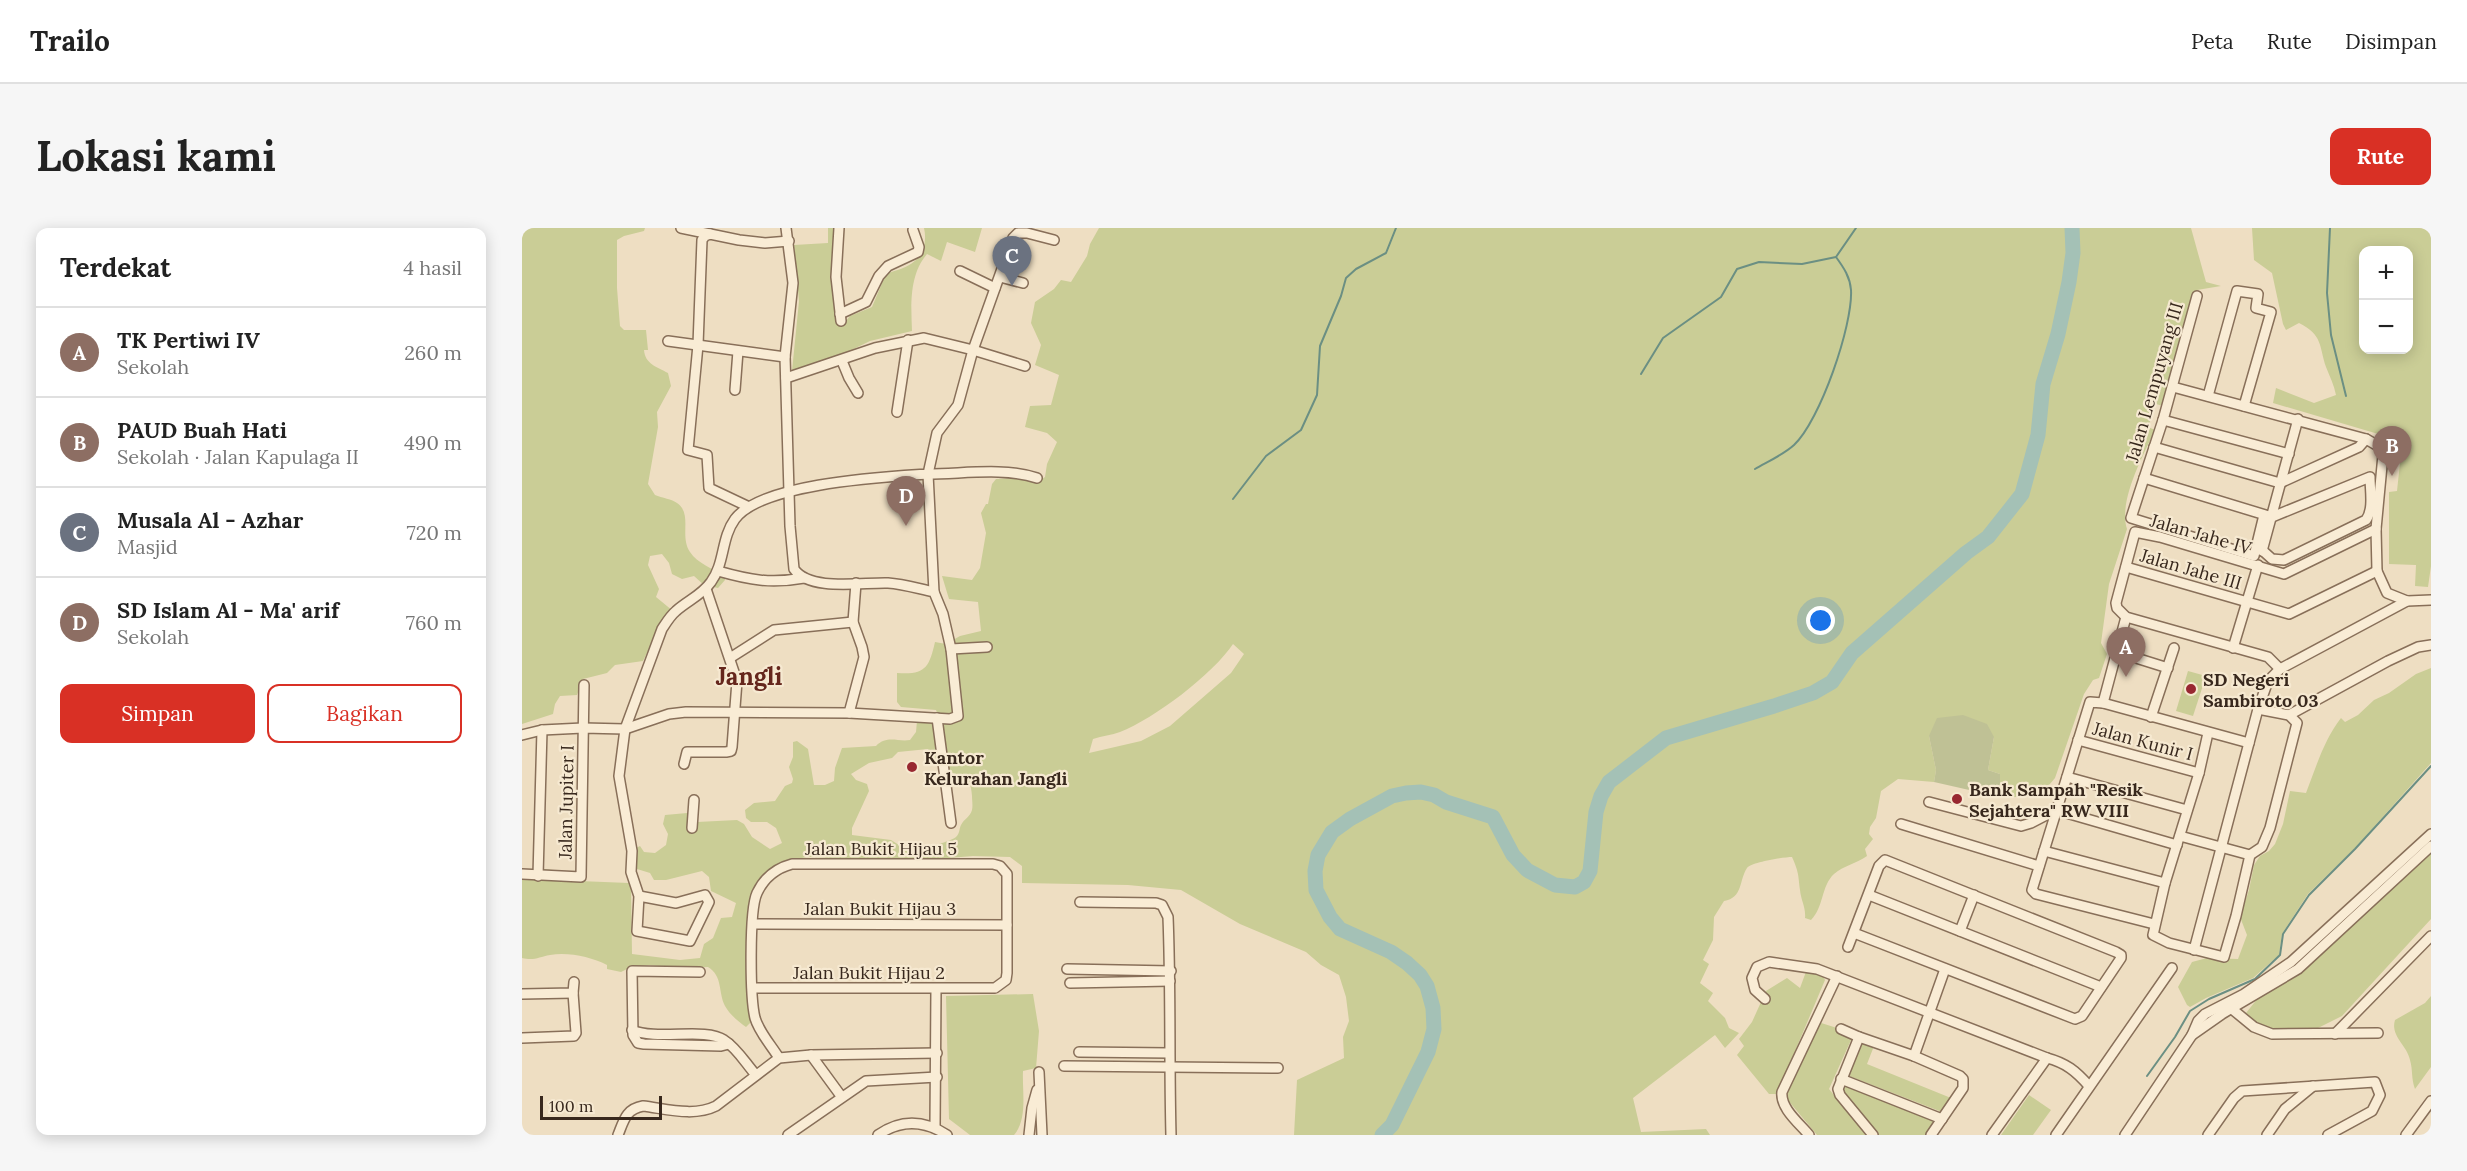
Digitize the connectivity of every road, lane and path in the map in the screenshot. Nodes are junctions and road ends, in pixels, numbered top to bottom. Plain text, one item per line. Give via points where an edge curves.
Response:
1 (681, 228) edge
2 (786, 228) edge
3 (839, 228) edge
4 (913, 230) dead end
5 (710, 234) junction
6 (1054, 240) dead end
7 (789, 241) junction
8 (960, 271) dead end
9 (1000, 277) junction
10 (1023, 283) dead end
11 (995, 288) junction
12 (2197, 296) dead end
13 (908, 339) junction
14 (668, 341) dead end
15 (698, 345) junction
16 (974, 350) junction
17 (738, 351) junction
18 (785, 357) junction
19 (842, 361) junction
20 (1025, 366) dead end
21 (786, 378) junction
22 (2173, 387) junction
23 (735, 390) dead end
24 (858, 393) dead end
25 (2208, 396) junction
26 (2244, 406) junction
27 (897, 412) dead end
28 (2298, 419) junction
29 (2163, 420) junction
30 (2366, 439) junction
31 (2154, 447) junction
32 (2289, 454) junction
33 (928, 474) junction
34 (1037, 478) dead end
35 (2144, 478) junction
36 (2280, 483) junction
37 (789, 492) junction
38 (747, 506) junction
39 (2268, 516) junction
40 (2376, 530) junction
41 (2262, 550) junction
42 (2126, 567) junction
43 (2257, 568) junction
44 (2377, 570) junction
45 (718, 571) junction
46 (804, 578) junction
47 (856, 583) junction
48 (706, 589) junction
49 (934, 592) junction
50 (2431, 600) edge
51 (2407, 601) junction
52 (2246, 602) junction
53 (2127, 616) junction
54 (854, 622) junction
55 (2431, 645) edge
56 (987, 647) dead end
57 (2174, 648) dead end
58 (2233, 648) junction
59 (951, 649) junction
60 (2117, 652) junction
61 (730, 658) junction
62 (2168, 668) junction
63 (2280, 669) junction
64 (584, 685) dead end
65 (2103, 703) junction
66 (2258, 709) junction
67 (734, 712) junction
68 (849, 713) junction
69 (2289, 715) junction
70 (2151, 717) junction
71 (937, 718) junction
72 (583, 728) junction
73 (625, 729) junction
74 (542, 730) junction
75 (2208, 733) junction
76 (522, 735) edge
77 (2078, 740) junction
78 (2249, 743) junction
79 (684, 764) dead end
80 (2199, 773) junction
81 (2067, 777) junction
82 (694, 800) dead end
83 (1929, 802) dead end
84 (2056, 810) junction
85 (2187, 810) junction
86 (951, 823) dead end
87 (1900, 825) dead end
88 (692, 828) dead end
89 (2431, 834) edge
90 (2178, 841) junction
91 (2431, 846) edge
92 (2221, 847) junction
93 (2044, 851) junction
94 (2250, 855) junction
95 (2039, 866) junction
96 (522, 874) edge
97 (538, 876) junction
98 (2165, 883) junction
99 (1869, 895) junction
100 (1974, 895) junction
101 (639, 896) junction
102 (1080, 902) dead end
103 (753, 924) junction
104 (2154, 924) junction
105 (1007, 925) junction
106 (1960, 931) junction
107 (1854, 933) junction
108 (2431, 936) edge
109 (1848, 947) dead end
110 (2194, 950) junction
111 (2172, 968) dead end
112 (1067, 969) dead end
113 (1945, 969) junction
114 (700, 972) dead end
115 (1170, 976) junction
116 (1837, 976) junction
117 (574, 982) dead end
118 (1071, 983) dead end
119 (2101, 987) junction
120 (752, 988) junction
121 (936, 988) junction
122 (573, 993) junction
123 (522, 994) edge
124 (2245, 997) junction
125 (1765, 999) dead end
126 (2232, 1009) junction
127 (1930, 1012) junction
128 (1841, 1029) dead end
129 (2378, 1032) dead end
130 (2335, 1034) junction
131 (2192, 1035) junction
132 (1858, 1037) junction
133 (522, 1038) edge
134 (1080, 1052) dead end
135 (937, 1053) junction
136 (1169, 1053) junction
137 (811, 1055) junction
138 (1914, 1056) junction
139 (779, 1058) junction
140 (2047, 1058) junction
141 (1064, 1066) dead end
142 (1169, 1068) junction
143 (1278, 1068) dead end
144 (1039, 1072) dead end
145 (756, 1075) junction
146 (937, 1077) junction
147 (1841, 1079) junction
148 (1038, 1086) junction
149 (2089, 1086) junction
150 (2313, 1086) junction
151 (841, 1096) junction
152 (2431, 1101) edge
153 (1942, 1119) junction
154 (935, 1127) junction
155 (618, 1135) edge
156 (788, 1135) edge
157 (878, 1135) edge
158 (946, 1135) edge
159 (1029, 1135) edge
160 (1042, 1135) edge
161 (1171, 1135) edge
162 (1809, 1135) edge
163 (1873, 1135) edge
164 (1931, 1135) edge
165 (1992, 1135) edge
166 (2056, 1135) edge
167 (2125, 1135) edge
168 (2208, 1135) edge
169 (2267, 1135) edge
170 (2328, 1135) edge
171 (2406, 1135) edge

1 - 5 street
2 - 7 street
3 - 4 street via 836,277 841,317 866,302 883,270 918,252
5 - 7 street via 765,243
5 - 15 street via 702,240
6 - 9 street via 1018,233
7 - 18 street via 793,283
8 - 11 street
9 - 10 street
9 - 11 street
11 - 16 street
12 - 22 street, Jalan Lempuyang III
13 - 16 street via 933,339
13 - 19 street
13 - 27 street
14 - 15 street
15 - 17 street
15 - 38 street via 688,450 707,455 709,488
16 - 20 street
16 - 33 street via 958,405 937,433
17 - 18 street
17 - 23 street
18 - 21 street
19 - 21 street
19 - 24 street
21 - 37 street
22 - 25 street
22 - 29 street, Jalan Lempuyang III
25 - 26 street
25 - 26 street via 2237,291 2258,294 2256,308 2271,312
26 - 28 street
28 - 30 street
28 - 32 street
29 - 31 street, Jalan Lempuyang III
29 - 32 street
30 - 36 street via 2359,447
30 - 40 street via 2380,447 2383,455
31 - 35 street, Jalan Lempuyang III
31 - 36 street
32 - 36 street
33 - 34 street via 1000,472
33 - 37 street via 824,483
33 - 49 street
35 - 39 street
35 - 39 street, Jalan Lempuyang III via 2133,519 2254,556
36 - 39 street
37 - 38 street
37 - 46 street via 792,561
38 - 45 street via 730,527
39 - 41 street
39 - 41 street via 2370,477 2371,499 2366,520 2284,560 2272,559
40 - 43 street via 2284,574
40 - 44 street
41 - 43 street
42 - 43 street, Jalan Jahe IV via 2135,532
42 - 52 street, Jalan Jahe III
42 - 53 street via 2116,603 2117,609
43 - 52 street
44 - 51 street via 2387,592
44 - 52 street, Jalan Jahe III via 2289,614
45 - 46 street via 769,583
45 - 48 street
46 - 47 street via 824,584
47 - 49 street via 891,584
47 - 54 street
48 - 61 street
48 - 73 street via 675,611 662,629
49 - 59 street
50 - 51 street
51 - 63 street
52 - 58 street
53 - 58 street
53 - 60 street
54 - 61 street via 774,630
54 - 68 street via 864,657
55 - 69 street via 2399,656
56 - 59 street
57 - 62 street
58 - 63 street via 2268,657
59 - 71 street via 959,714 955,718
60 - 62 street
60 - 65 street
61 - 67 street via 737,685
62 - 70 street
63 - 66 street via 2268,681
64 - 72 street, Jalan Jupiter I
65 - 70 street
65 - 77 street via 2092,700
66 - 69 street
66 - 78 street
67 - 68 street
67 - 73 street via 669,714
67 - 79 street via 731,751 689,751
68 - 71 street
69 - 94 street via 2297,725 2270,828 2262,847
70 - 75 street
71 - 86 street
72 - 73 street
72 - 74 street
72 - 97 street, Jalan Jupiter I via 581,878
73 - 101 street via 619,785 631,842 631,872
74 - 76 street
74 - 97 street
75 - 78 street
75 - 80 street
77 - 80 street, Jalan Kunir I
77 - 81 street
78 - 92 street
80 - 85 street
81 - 84 street
81 - 85 street
82 - 88 street
83 - 84 street via 2021,826
84 - 90 street
84 - 93 street
85 - 90 street
87 - 95 street
89 - 124 street via 2291,962
90 - 92 street
90 - 98 street
91 - 124 street via 2298,969
92 - 94 street
92 - 110 street
93 - 95 street
93 - 98 street
94 - 110 street via 2224,957
95 - 104 street via 2032,888 2035,893
96 - 97 street
98 - 104 street
99 - 100 street via 1885,860
99 - 106 street
99 - 107 street
100 - 106 street
100 - 119 street via 2120,953 2121,958
101 - 101 street via 676,903 705,895 709,902 693,939 688,941 637,931
102 - 115 street via 1162,905 1168,917
103 - 105 street, Jalan Bukit Hijau 3
103 - 105 street, Jalan Bukit Hijau 5 via 756,894 773,873 792,864 993,864 1005,869 1008,880
103 - 120 street, Jalan Bukit Hijau 5
104 - 110 street via 2153,935
105 - 121 street, Jalan Bukit Hijau 2 via 1006,980 995,988
106 - 119 street
107 - 109 street
107 - 113 street
108 - 130 street
111 - 149 street
112 - 115 street
113 - 119 street via 2076,1019
113 - 127 street
114 - 145 street via 632,971 634,1039 644,1044 729,1044
115 - 118 street
115 - 136 street
116 - 125 street via 1769,962 1757,967 1752,978 1755,990
116 - 127 street
116 - 162 street via 1782,1092 1785,1105
117 - 122 street
120 - 121 street, Jalan Bukit Hijau 2
120 - 139 street, Jalan Bukit Hijau 5 via 758,1025
121 - 135 street
122 - 123 street
122 - 133 street via 574,1036
124 - 126 street
124 - 131 street via 2205,1014
126 - 130 street via 2254,1027 2272,1034
126 - 131 street
127 - 138 street
127 - 140 street
128 - 132 street
129 - 130 street
131 - 167 street
132 - 138 street
132 - 147 street
134 - 136 street
135 - 137 street
135 - 146 street
136 - 142 street
137 - 139 street
137 - 151 street
138 - 153 street via 1963,1079 1963,1088
139 - 145 street
140 - 149 street via 2068,1065
140 - 165 street
141 - 142 street
142 - 143 street
142 - 161 street
144 - 148 street
145 - 155 street via 706,1111 635,1108 625,1117
146 - 151 street via 866,1080
146 - 154 street
147 - 153 street
147 - 163 street via 1840,1095
148 - 159 street
148 - 160 street
149 - 166 street
150 - 168 street via 2242,1091
150 - 169 street via 2285,1109
150 - 170 street via 2374,1082 2379,1090 2372,1111
151 - 156 street
152 - 171 street
153 - 164 street
154 - 157 street via 906,1123
154 - 158 street

